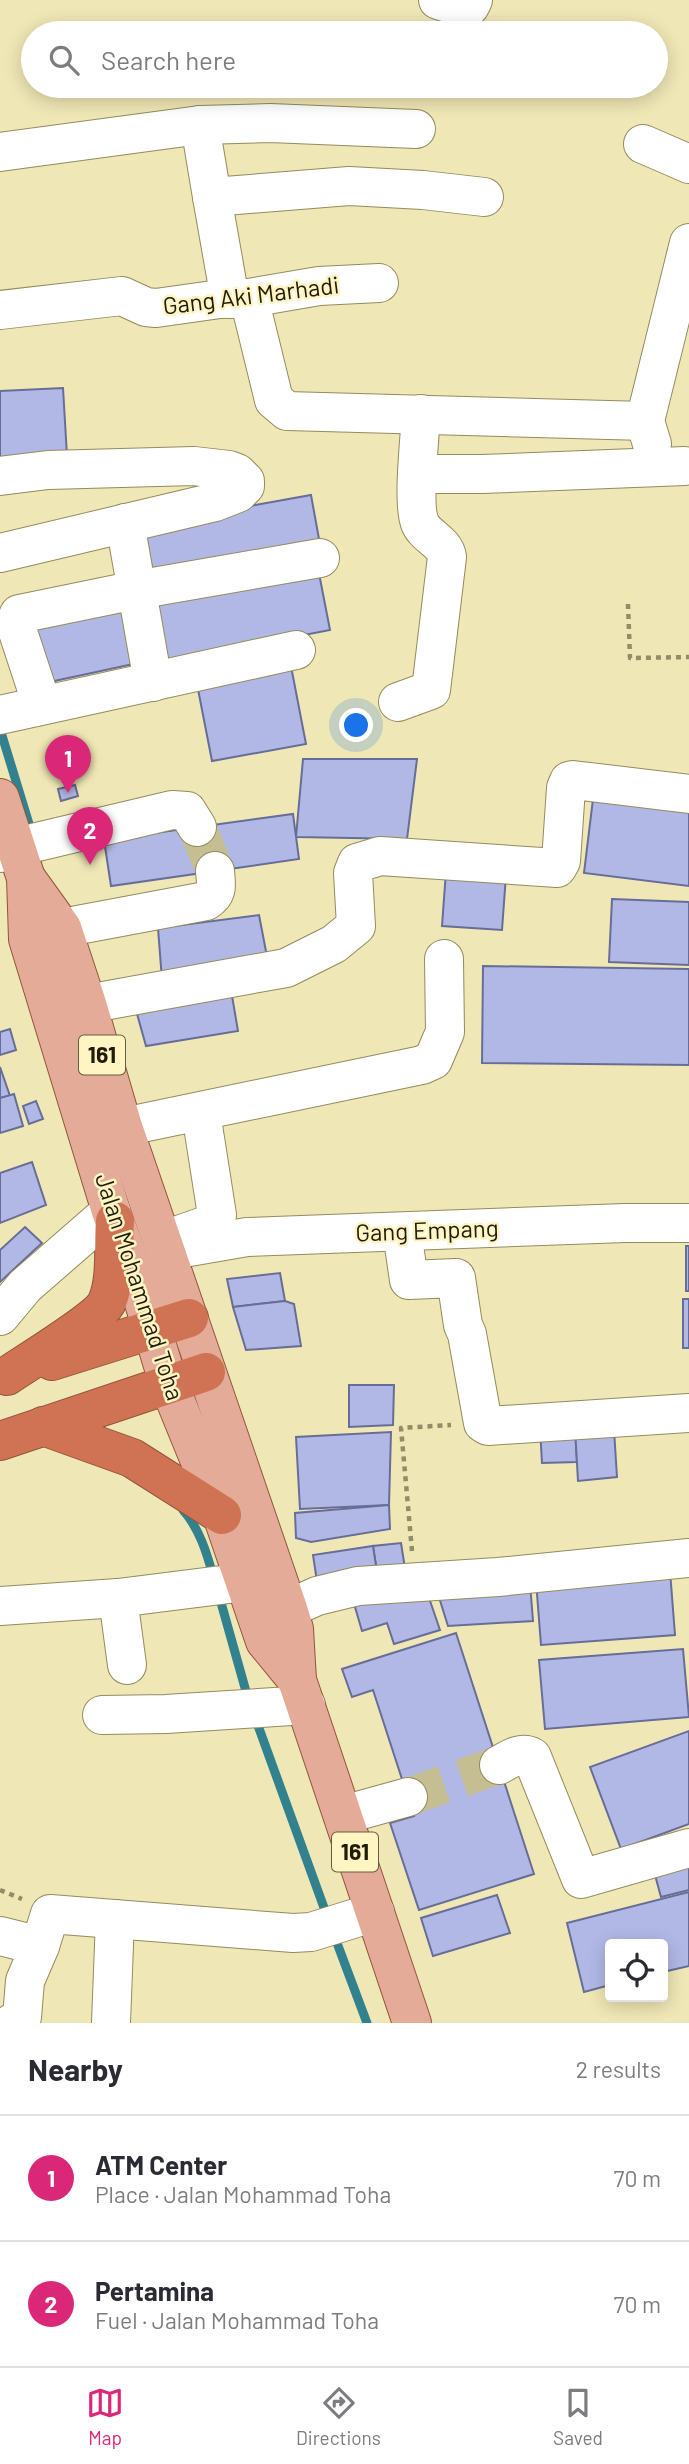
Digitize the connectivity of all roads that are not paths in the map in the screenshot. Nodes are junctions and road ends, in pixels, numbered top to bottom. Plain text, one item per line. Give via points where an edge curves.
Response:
1 (200, 125) junction
2 (416, 130) dead end
3 (643, 144) dead end
4 (0, 152) edge
5 (689, 164) edge
6 (212, 197) junction
7 (484, 197) dead end
8 (689, 243) edge
9 (379, 283) dead end
10 (240, 299) junction
11 (0, 310) edge
12 (421, 414) junction
13 (645, 421) junction
14 (687, 466) edge
15 (417, 474) junction
16 (0, 476) edge
17 (125, 523) junction
18 (0, 553) edge
19 (320, 558) dead end
20 (136, 590) junction
21 (296, 650) dead end
22 (153, 682) junction
23 (398, 702) dead end
24 (41, 705) junction
25 (0, 715) edge
26 (689, 794) edge
27 (0, 798) edge
28 (197, 827) tunnel mouth
29 (14, 859) edge
30 (215, 871) tunnel mouth
31 (45, 934) junction
32 (444, 959) dead end
33 (87, 1004) junction
34 (201, 1112) junction
35 (106, 1133) junction
36 (113, 1216) junction
37 (689, 1223) edge
38 (402, 1232) junction
39 (165, 1246) junction
40 (0, 1316) edge
41 (189, 1318) junction
42 (152, 1330) junction
43 (206, 1372) junction
44 (3, 1377) edge
45 (170, 1385) junction
46 (689, 1413) edge
47 (43, 1426) junction
48 (0, 1441) edge
49 (222, 1516) junction
50 (689, 1558) edge
51 (245, 1582) junction
52 (118, 1598) junction
53 (0, 1606) edge
54 (288, 1609) junction
55 (127, 1665) dead end
56 (302, 1693) junction
57 (102, 1715) dead end
58 (499, 1765) tunnel mouth
59 (408, 1797) tunnel mouth
60 (343, 1815) junction
61 (689, 1848) edge
62 (375, 1912) junction
63 (115, 1919) junction
64 (0, 1936) edge
65 (40, 1946) junction
66 (12, 2023) edge
67 (111, 2023) edge
68 (412, 2023) edge

1 - 2 street via 270,123
1 - 4 street
1 - 6 street
3 - 5 street
6 - 7 street via 349,186
6 - 10 street
8 - 13 street
9 - 10 street, Gang Aki Marhadi via 319,286
10 - 11 street, Gang Aki Marhadi via 156,308 122,296
10 - 12 street via 280,407 287,411
12 - 13 street
12 - 15 street
13 - 14 street via 657,452
14 - 15 street
15 - 23 street via 419,522 447,556 431,690
16 - 17 street via 48,470 194,466 229,470 245,481 238,494
17 - 18 street
17 - 20 street
19 - 20 street
20 - 22 street
20 - 24 street via 19,614 15,623
21 - 22 street
22 - 24 street
24 - 25 street
26 - 33 street via 569,781 557,868 380,856 358,863 353,873 356,926 334,944 286,968
27 - 29 main road, Jalan Mohammad Toha / 161
28 - 29 street via 187,811 172,810
29 - 31 main road, Jalan Mohammad Toha / 161
30 - 31 street via 217,890 206,901
31 - 33 main road, Jalan Mohammad Toha / 161
31 - 35 main road, Jalan Mohammad Toha / 161
32 - 34 street via 445,1032 433,1060
33 - 35 main road, Jalan Mohammad Toha / 161
34 - 35 street
34 - 39 street via 217,1215 210,1224
35 - 36 main road, Jalan Mohammad Toha / 161
35 - 39 main road, Jalan Mohammad Toha / 161
36 - 40 street via 25,1286
36 - 42 main road, Jalan Mohammad Toha / 161
36 - 44 highway via 112,1279 106,1304
37 - 38 street, Gang Empang
38 - 39 street, Gang Empang via 247,1237
38 - 46 street via 409,1280 456,1278 483,1423
39 - 41 main road, Jalan Mohammad Toha / 161
41 - 42 highway
41 - 43 main road, Jalan Mohammad Toha / 161
42 - 44 highway
42 - 45 main road, Jalan Mohammad Toha / 161
43 - 45 highway
43 - 54 main road, Jalan Mohammad Toha / 161
45 - 47 highway
45 - 49 main road, Jalan Mohammad Toha / 161
47 - 48 highway
47 - 49 highway via 132,1458
49 - 51 main road, Jalan Mohammad Toha / 161
50 - 54 street via 358,1586
51 - 52 street
51 - 56 main road, Jalan Mohammad Toha / 161 via 265,1641
52 - 53 street
52 - 55 street
54 - 56 main road, Jalan Mohammad Toha / 161
56 - 57 street via 166,1714
56 - 60 main road, Jalan Mohammad Toha / 161
58 - 61 street via 518,1755 532,1757 581,1880
59 - 60 street
60 - 62 main road, Jalan Mohammad Toha / 161
62 - 63 street via 311,1932
62 - 68 main road, Jalan Mohammad Toha / 161
63 - 65 street via 50,1914
63 - 67 street
64 - 65 street
65 - 66 street via 25,1981 22,2017

